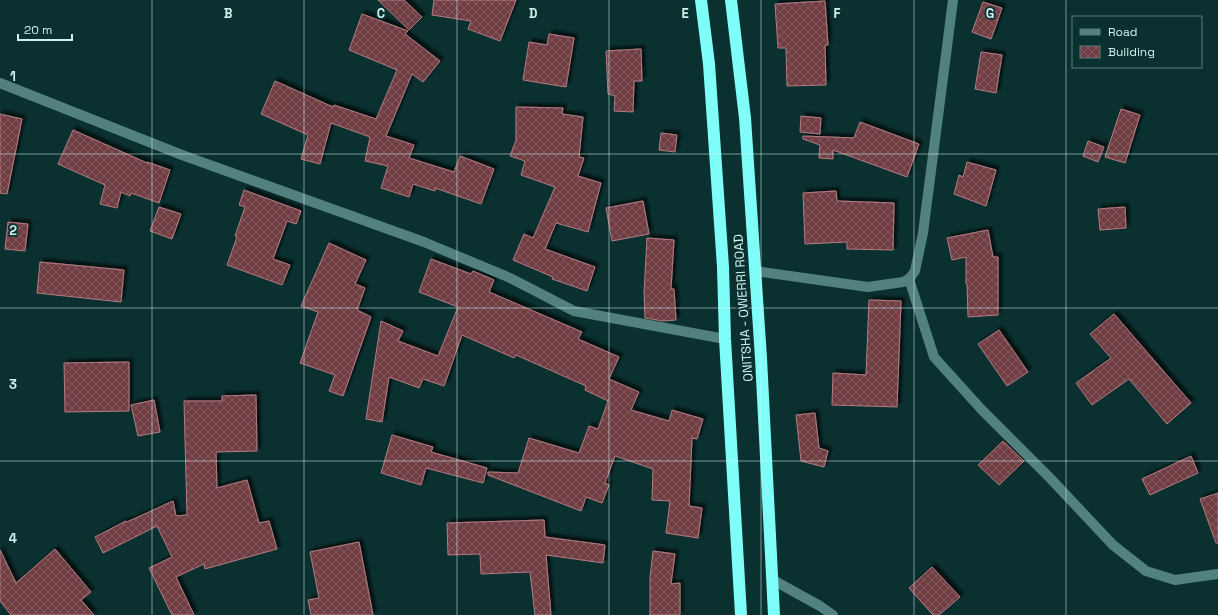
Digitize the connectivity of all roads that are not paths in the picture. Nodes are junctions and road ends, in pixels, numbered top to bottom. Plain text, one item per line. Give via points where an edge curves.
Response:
1 (701, 0) edge
2 (731, 0) edge
3 (953, 0) edge
4 (0, 83) edge
5 (755, 271) junction
6 (909, 279) junction
7 (725, 339) junction
8 (1218, 574) edge
9 (773, 580) junction
10 (741, 615) edge
11 (774, 615) edge
12 (833, 615) edge

1 - 7 highway, ONITSHA - OWERRI ROAD via 710,64
2 - 5 highway, ONITSHA - OWERRI ROAD via 745,118
3 - 6 street via 923,233 915,272
4 - 7 street via 182,155 424,242 510,278 574,311
5 - 6 street via 868,286
5 - 9 highway, ONITSHA - OWERRI ROAD
6 - 8 street via 934,356 981,409 1113,545 1146,571 1175,580
7 - 10 highway, ONITSHA - OWERRI ROAD
9 - 11 highway, ONITSHA - OWERRI ROAD
9 - 12 street

